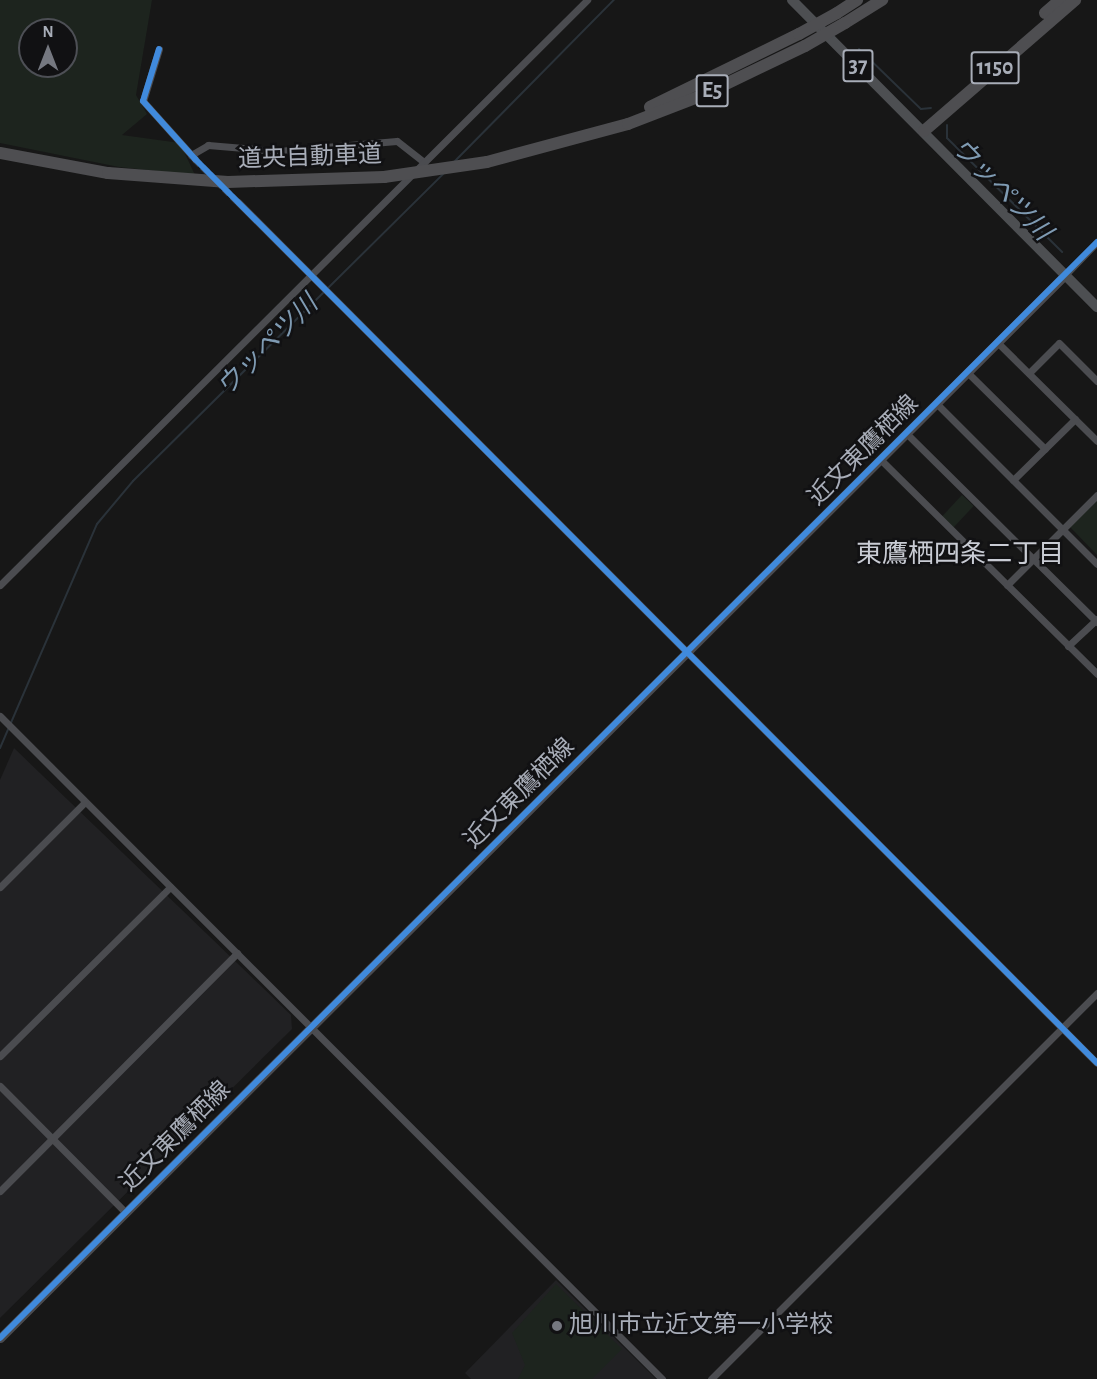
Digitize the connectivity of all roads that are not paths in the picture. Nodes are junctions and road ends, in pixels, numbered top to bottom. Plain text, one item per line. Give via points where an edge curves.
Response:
1 (587, 0) edge
2 (792, 0) edge
3 (856, 0) edge
4 (882, 0) edge
5 (1060, 0) edge
6 (1075, 0) edge
7 (841, 18) junction
8 (159, 49) dead end
9 (924, 131) junction
10 (0, 153) edge
11 (424, 162) junction
12 (238, 202) tunnel mouth
13 (1097, 242) edge
14 (1065, 275) junction
15 (311, 276) junction
16 (1097, 307) edge
17 (998, 343) junction
18 (968, 373) junction
19 (1029, 373) junction
20 (1097, 381) edge
21 (937, 404) junction
22 (1075, 419) junction
23 (1097, 429) edge
24 (906, 433) junction
25 (1091, 435) junction
26 (1097, 441) edge
27 (1045, 449) junction
28 (881, 460) junction
29 (1013, 480) junction
30 (1097, 495) edge
31 (1062, 529) junction
32 (1033, 559) junction
33 (1097, 564) edge
34 (0, 585) edge
35 (1007, 585) junction
36 (1096, 620) edge
37 (1068, 646) junction
38 (687, 653) junction
39 (1097, 674) edge
40 (1, 717) edge
41 (86, 802) junction
42 (0, 887) edge
43 (170, 887) junction
44 (237, 953) junction
45 (1097, 993) edge
46 (311, 1027) junction
47 (1062, 1028) junction
48 (0, 1056) edge
49 (1097, 1063) edge
50 (0, 1086) edge
51 (51, 1140) junction
52 (0, 1191) edge
53 (126, 1213) junction
54 (0, 1338) edge
55 (662, 1379) edge
56 (711, 1379) edge

1 - 11 street
2 - 9 main road, 37
3 - 7 highway
4 - 7 highway, 道央自動車道 / E5
5 - 9 highway, 1150 via 932,118
6 - 9 highway, 1150
7 - 10 highway, 道央自動車道 / E5, bridge via 703,95 548,147 487,162 384,177 228,182 108,172
8 - 11 street via 143,101 193,157 208,145 278,151 397,141
9 - 14 main road, 37
11 - 15 street
12 - 15 street
13 - 14 street
14 - 16 main road, 37
14 - 17 street, 近文東鷹栖線
15 - 34 street
15 - 38 street
17 - 18 street, 近文東鷹栖線
17 - 19 street
18 - 21 street, 近文東鷹栖線
18 - 27 street
19 - 20 street via 1059,343
19 - 22 street
21 - 24 street, 近文東鷹栖線
21 - 29 street
22 - 25 street
22 - 27 street
23 - 25 street
24 - 28 street, 近文東鷹栖線
24 - 32 street
25 - 26 street
27 - 29 street
28 - 35 street
28 - 38 street, 近文東鷹栖線
29 - 31 street
30 - 31 street
31 - 32 street
31 - 33 street
32 - 35 street
32 - 36 street
35 - 37 street
36 - 37 street
37 - 39 street
38 - 46 street, 近文東鷹栖線
38 - 47 street
40 - 41 street
41 - 42 street
41 - 43 street
43 - 44 street
43 - 48 street
44 - 46 street
44 - 51 street
45 - 47 street
46 - 53 street, 近文東鷹栖線
46 - 55 street
47 - 49 street
47 - 56 street
50 - 51 street
51 - 52 street
51 - 53 street
53 - 54 street, 近文東鷹栖線

